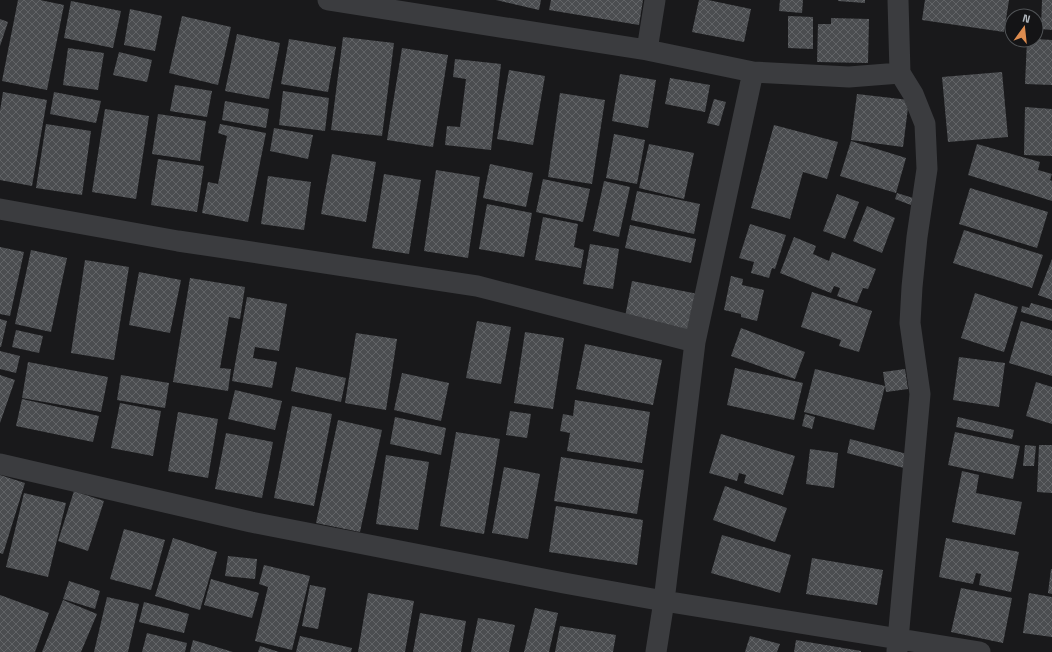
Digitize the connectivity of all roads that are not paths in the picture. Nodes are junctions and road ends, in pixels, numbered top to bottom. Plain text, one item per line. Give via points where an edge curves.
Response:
1 (328, 0) edge
2 (655, 0) edge
3 (898, 0) edge
4 (403, 6) edge
5 (647, 50) junction
6 (753, 72) junction
7 (900, 74) junction
8 (0, 209) edge
9 (695, 342) junction
10 (0, 464) edge
11 (664, 601) junction
12 (898, 645) edge
13 (656, 652) edge
14 (980, 652) edge

1 - 4 street
2 - 5 street
3 - 7 street
4 - 5 street
5 - 6 street
6 - 7 street via 849,77
6 - 9 street
7 - 12 street via 913,94 925,124 927,169 912,287 910,323 920,394
8 - 9 street via 178,241 478,286
9 - 11 street
10 - 11 street via 251,522
11 - 12 street
11 - 13 street
12 - 14 street

